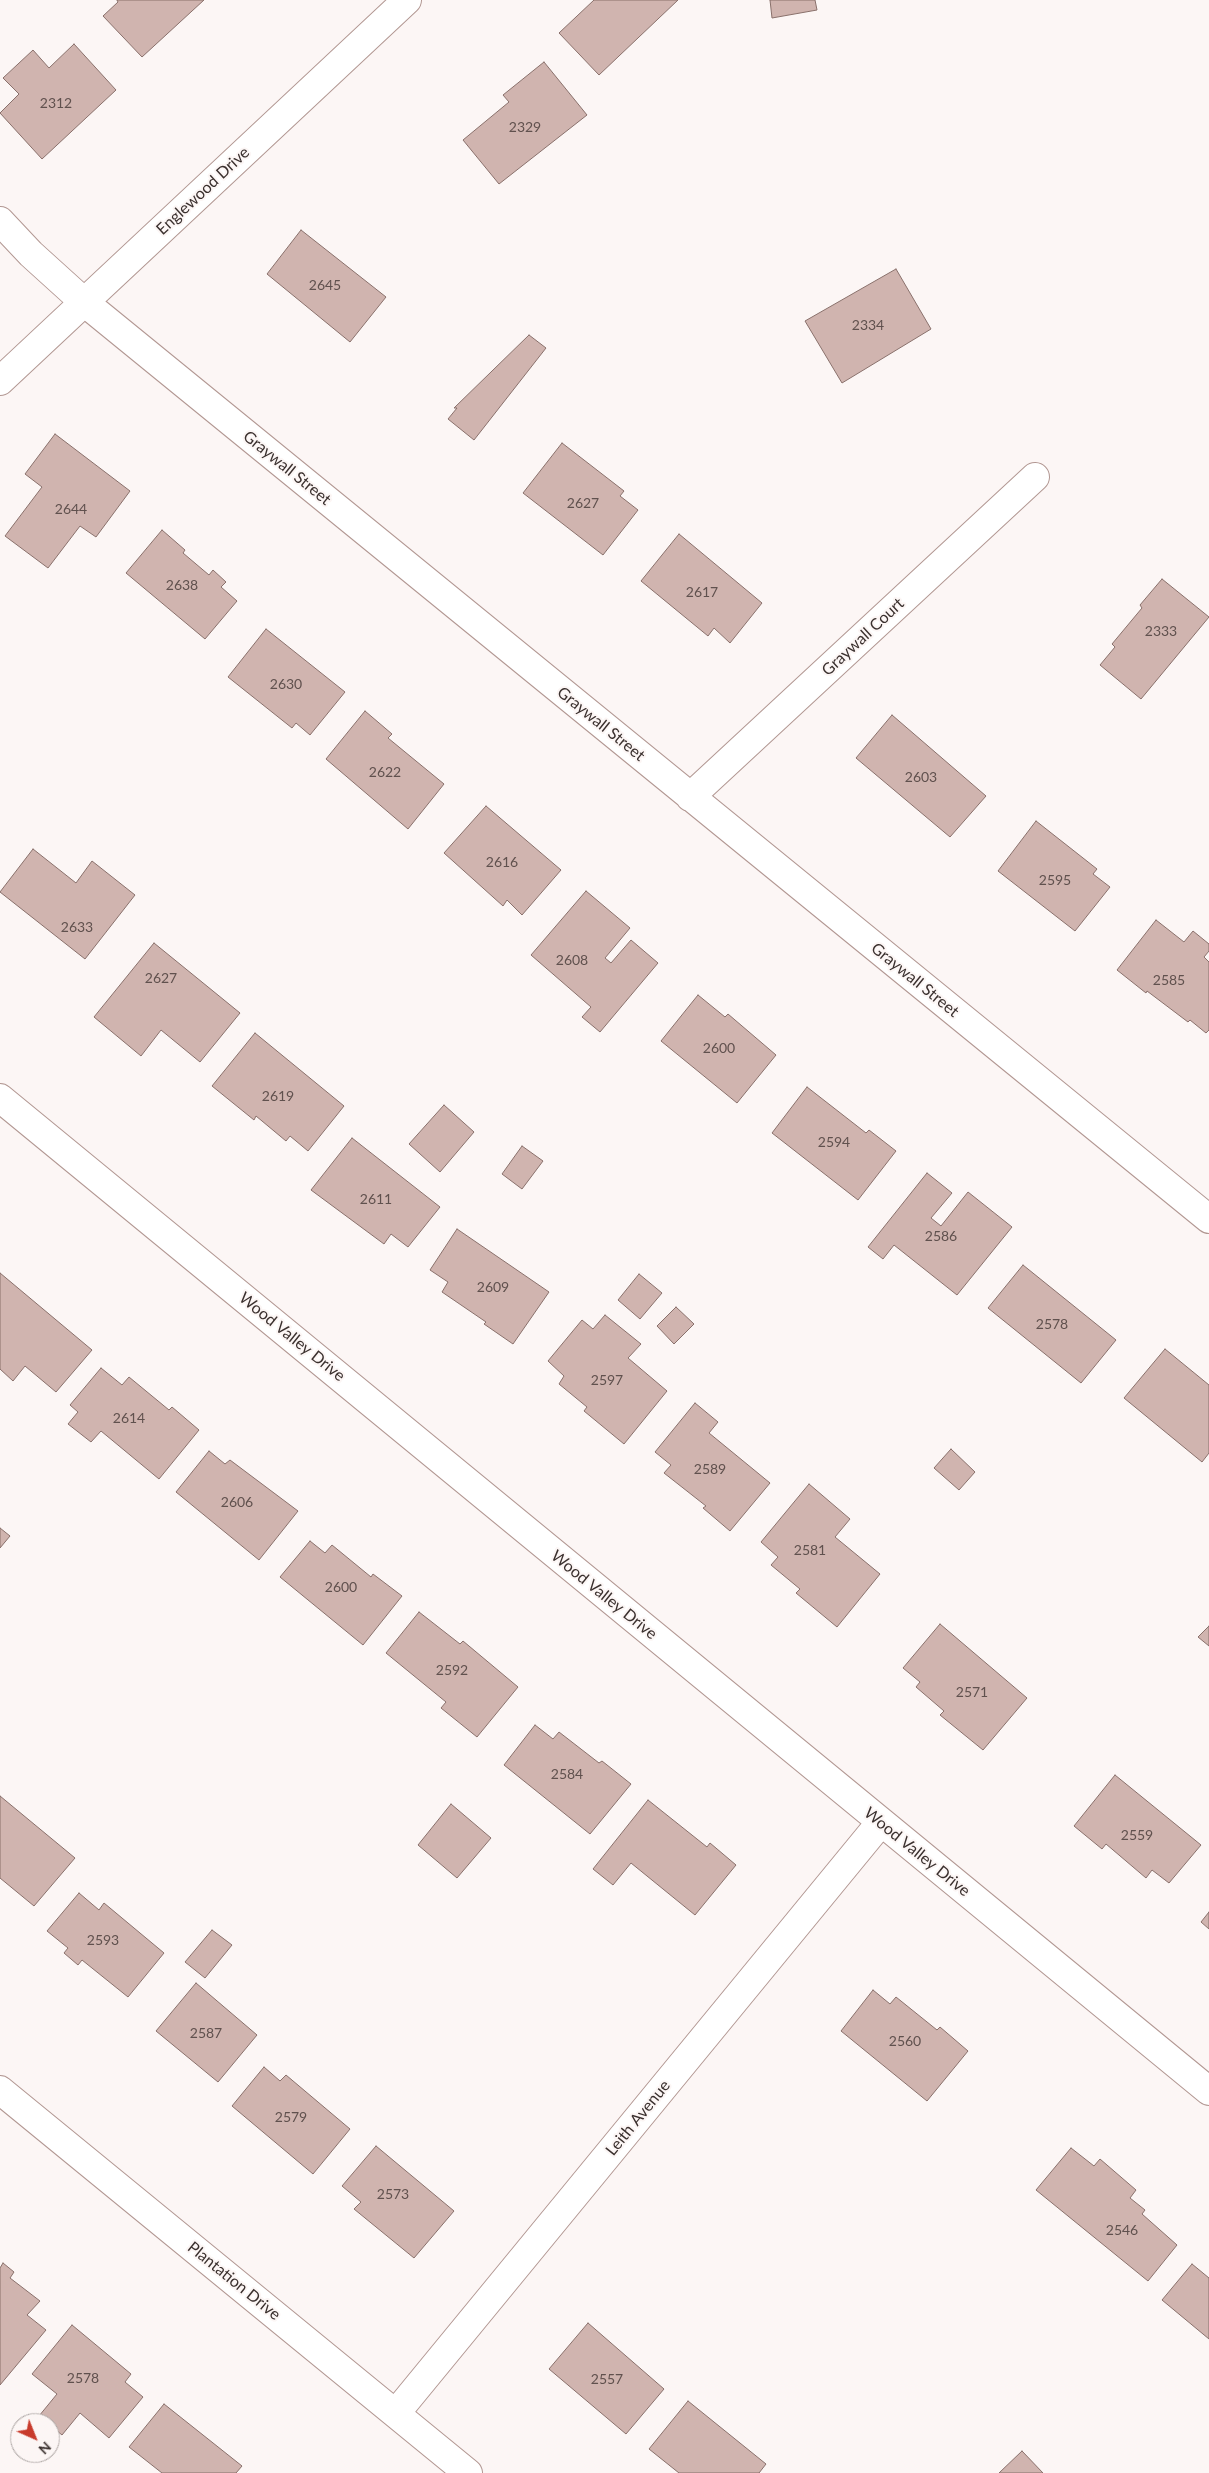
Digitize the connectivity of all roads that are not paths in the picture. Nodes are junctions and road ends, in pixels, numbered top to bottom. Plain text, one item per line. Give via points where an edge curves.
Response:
1 (407, 0) edge
2 (0, 221) edge
3 (84, 302) junction
4 (0, 381) edge
5 (1035, 477) dead end
6 (690, 797) junction
7 (0, 1098) edge
8 (1209, 1219) edge
9 (881, 1822) junction
10 (0, 2090) edge
11 (1209, 2091) edge
12 (396, 2413) junction
13 (468, 2473) edge

1 - 3 street, Englewood Drive
2 - 3 street, Graywall Street
3 - 4 street, Englewood Drive
3 - 6 street, Graywall Street
5 - 6 street, Graywall Court
6 - 8 street, Graywall Street
7 - 9 street, Wood Valley Drive
9 - 11 street, Wood Valley Drive
9 - 12 street, Leith Avenue
10 - 12 street, Plantation Drive
12 - 13 street, Plantation Drive

